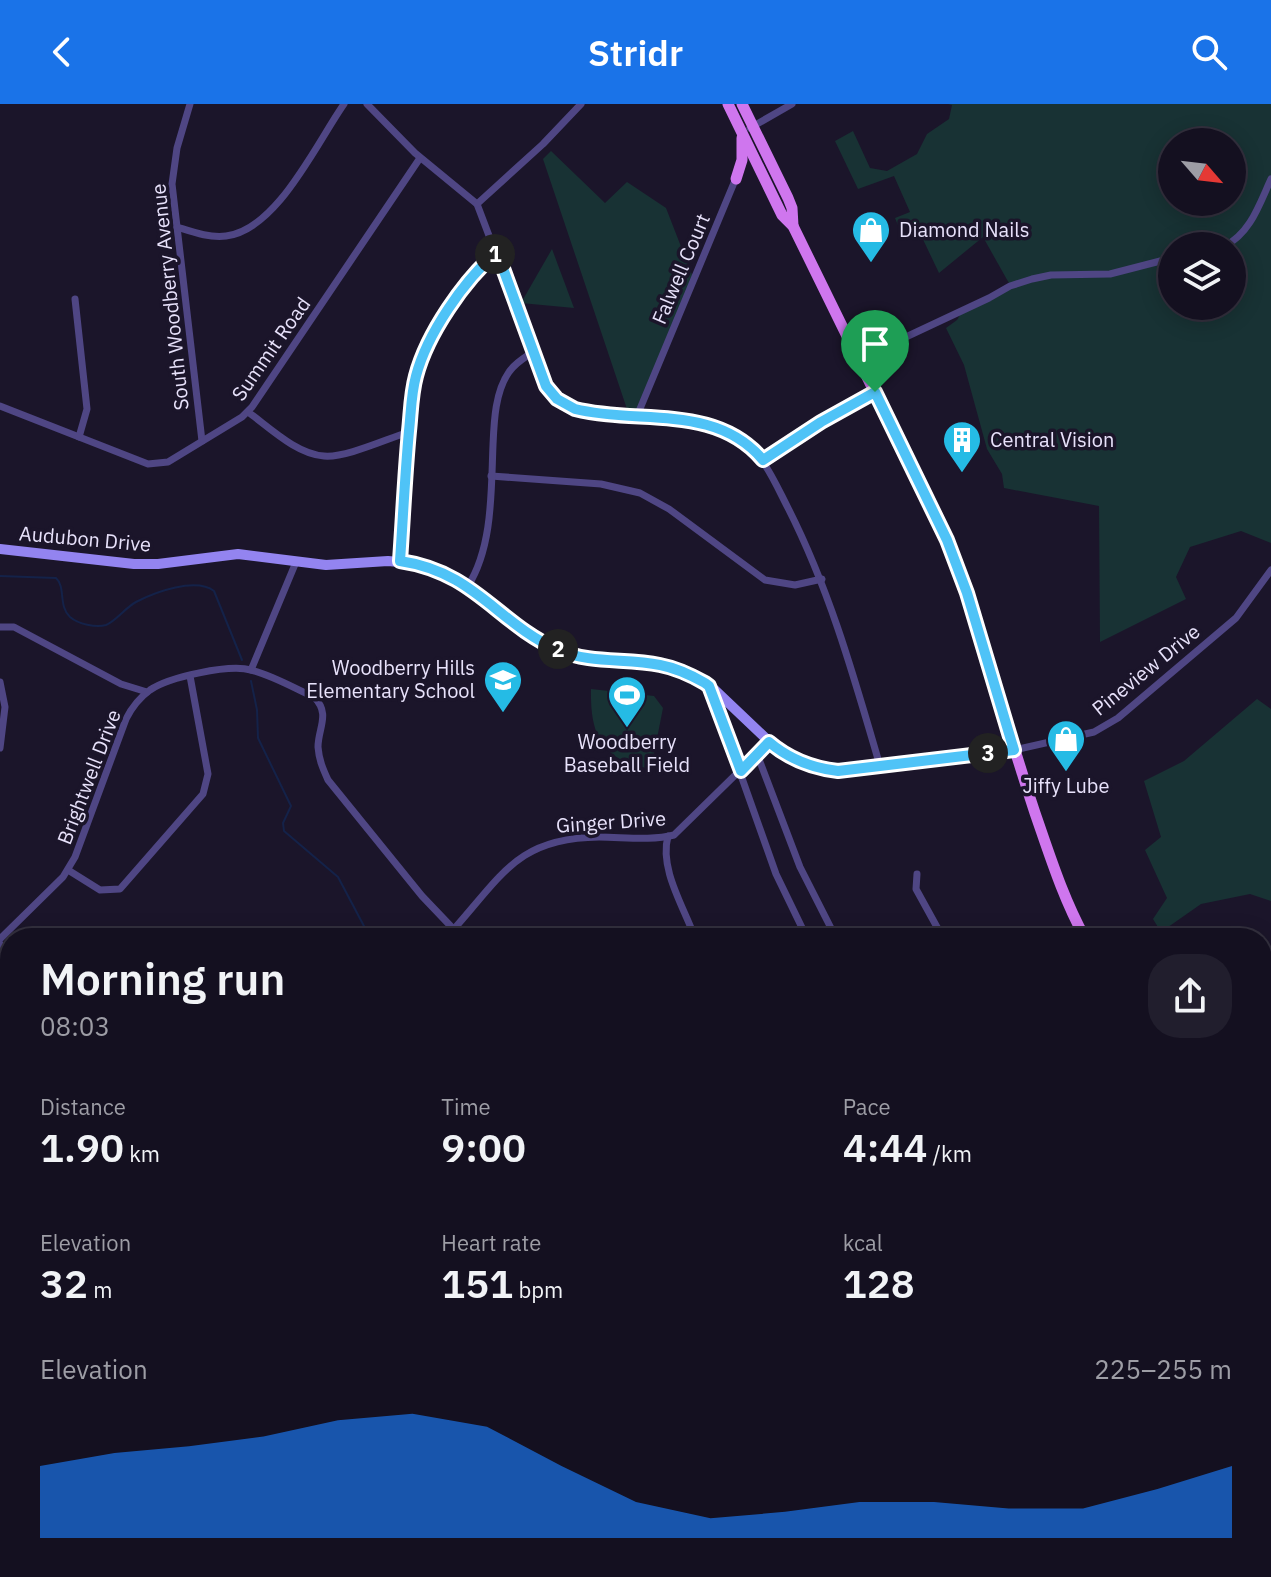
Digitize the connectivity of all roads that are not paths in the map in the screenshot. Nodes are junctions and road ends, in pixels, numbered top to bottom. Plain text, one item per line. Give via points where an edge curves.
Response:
1 (190, 104) edge
2 (344, 104) edge
3 (367, 104) edge
4 (581, 104) edge
5 (728, 104) edge
6 (742, 104) edge
7 (792, 104) edge
8 (750, 132) junction
9 (749, 156) junction
10 (420, 158) junction
11 (736, 179) junction
12 (1271, 179) edge
13 (768, 185) junction
14 (788, 198) junction
15 (477, 204) junction
16 (793, 226) junction
17 (177, 227) junction
18 (1243, 232) edge
19 (497, 252) junction
20 (1158, 262) edge
21 (75, 299) dead end
22 (533, 352) junction
23 (859, 359) junction
24 (875, 392) junction
25 (0, 406) edge
26 (248, 412) junction
27 (637, 416) junction
28 (409, 432) junction
29 (79, 437) junction
30 (202, 441) junction
31 (763, 460) junction
32 (491, 476) junction
33 (0, 549) edge
34 (400, 561) junction
35 (296, 562) junction
36 (1271, 570) edge
37 (822, 579) junction
38 (468, 586) junction
39 (0, 627) edge
40 (251, 670) junction
41 (190, 676) junction
42 (0, 682) edge
43 (709, 686) junction
44 (147, 692) junction
45 (769, 742) junction
46 (0, 748) edge
47 (1014, 750) junction
48 (757, 754) junction
49 (880, 766) junction
50 (741, 771) junction
51 (668, 836) junction
52 (68, 870) junction
53 (917, 874) dead end
54 (13, 928) edge
55 (451, 928) edge
56 (455, 928) edge
57 (691, 928) edge
58 (802, 928) edge
59 (831, 928) edge
60 (937, 928) edge
61 (1079, 928) edge

1 - 17 street, South Woodberry Avenue via 172,184
2 - 17 street via 276,207 259,223 219,237
3 - 10 street
4 - 15 street
5 - 8 main road
6 - 8 main road
7 - 8 street
8 - 9 main road
8 - 11 main road
8 - 14 main road
9 - 11 street, Falwell Court
9 - 13 main road
9 - 14 main road via 764,162 781,195
10 - 15 street
10 - 26 street, Summit Road
11 - 13 main road via 749,172
11 - 27 street, Falwell Court
12 - 18 street
13 - 16 main road
14 - 16 main road
15 - 19 street
16 - 23 main road
17 - 30 street, South Woodberry Avenue
19 - 22 street
19 - 28 street via 473,276 429,343 413,389
20 - 23 street via 1110,274 1046,276 1010,286
21 - 29 street via 87,409
22 - 27 street via 546,386 564,404 585,412
22 - 32 street via 512,368 503,384
23 - 24 main road
24 - 31 street
24 - 47 main road via 947,540
25 - 29 street, Summit Road
26 - 28 street via 302,449 324,456
26 - 30 street, Summit Road
27 - 31 street via 713,425 736,435
28 - 34 street
29 - 30 street, Summit Road via 154,465
31 - 37 street
32 - 37 street via 601,484 640,493 765,580 795,585
32 - 38 street via 486,541
33 - 35 street, Audubon Drive via 134,564 238,554
34 - 35 street, Audubon Drive
34 - 38 street, Audubon Drive via 437,570
35 - 40 street
36 - 47 street, Pineview Drive via 1236,618 1118,718 1094,732
37 - 49 street
38 - 43 street, Audubon Drive via 561,651 662,665
39 - 44 street via 14,627 121,684
40 - 41 street via 214,669
40 - 55 street via 319,701 324,723 320,759 328,780
41 - 44 street
41 - 52 street via 208,774 203,794 120,889 100,890
42 - 46 street via 5,707
43 - 45 street, Audubon Drive
43 - 50 street
44 - 52 street, Brightwell Drive via 126,719
45 - 48 street, Ginger Drive
45 - 49 street, Audubon Drive via 794,759 825,769
47 - 49 street, Audubon Drive
47 - 61 main road
48 - 50 street, Ginger Drive
48 - 59 street via 800,867
50 - 51 street, Ginger Drive via 680,831
50 - 58 street via 776,874
51 - 56 street, Ginger Drive via 569,838 544,844 515,863
51 - 57 street via 666,862
52 - 54 street, Brightwell Drive
53 - 60 street via 916,889

